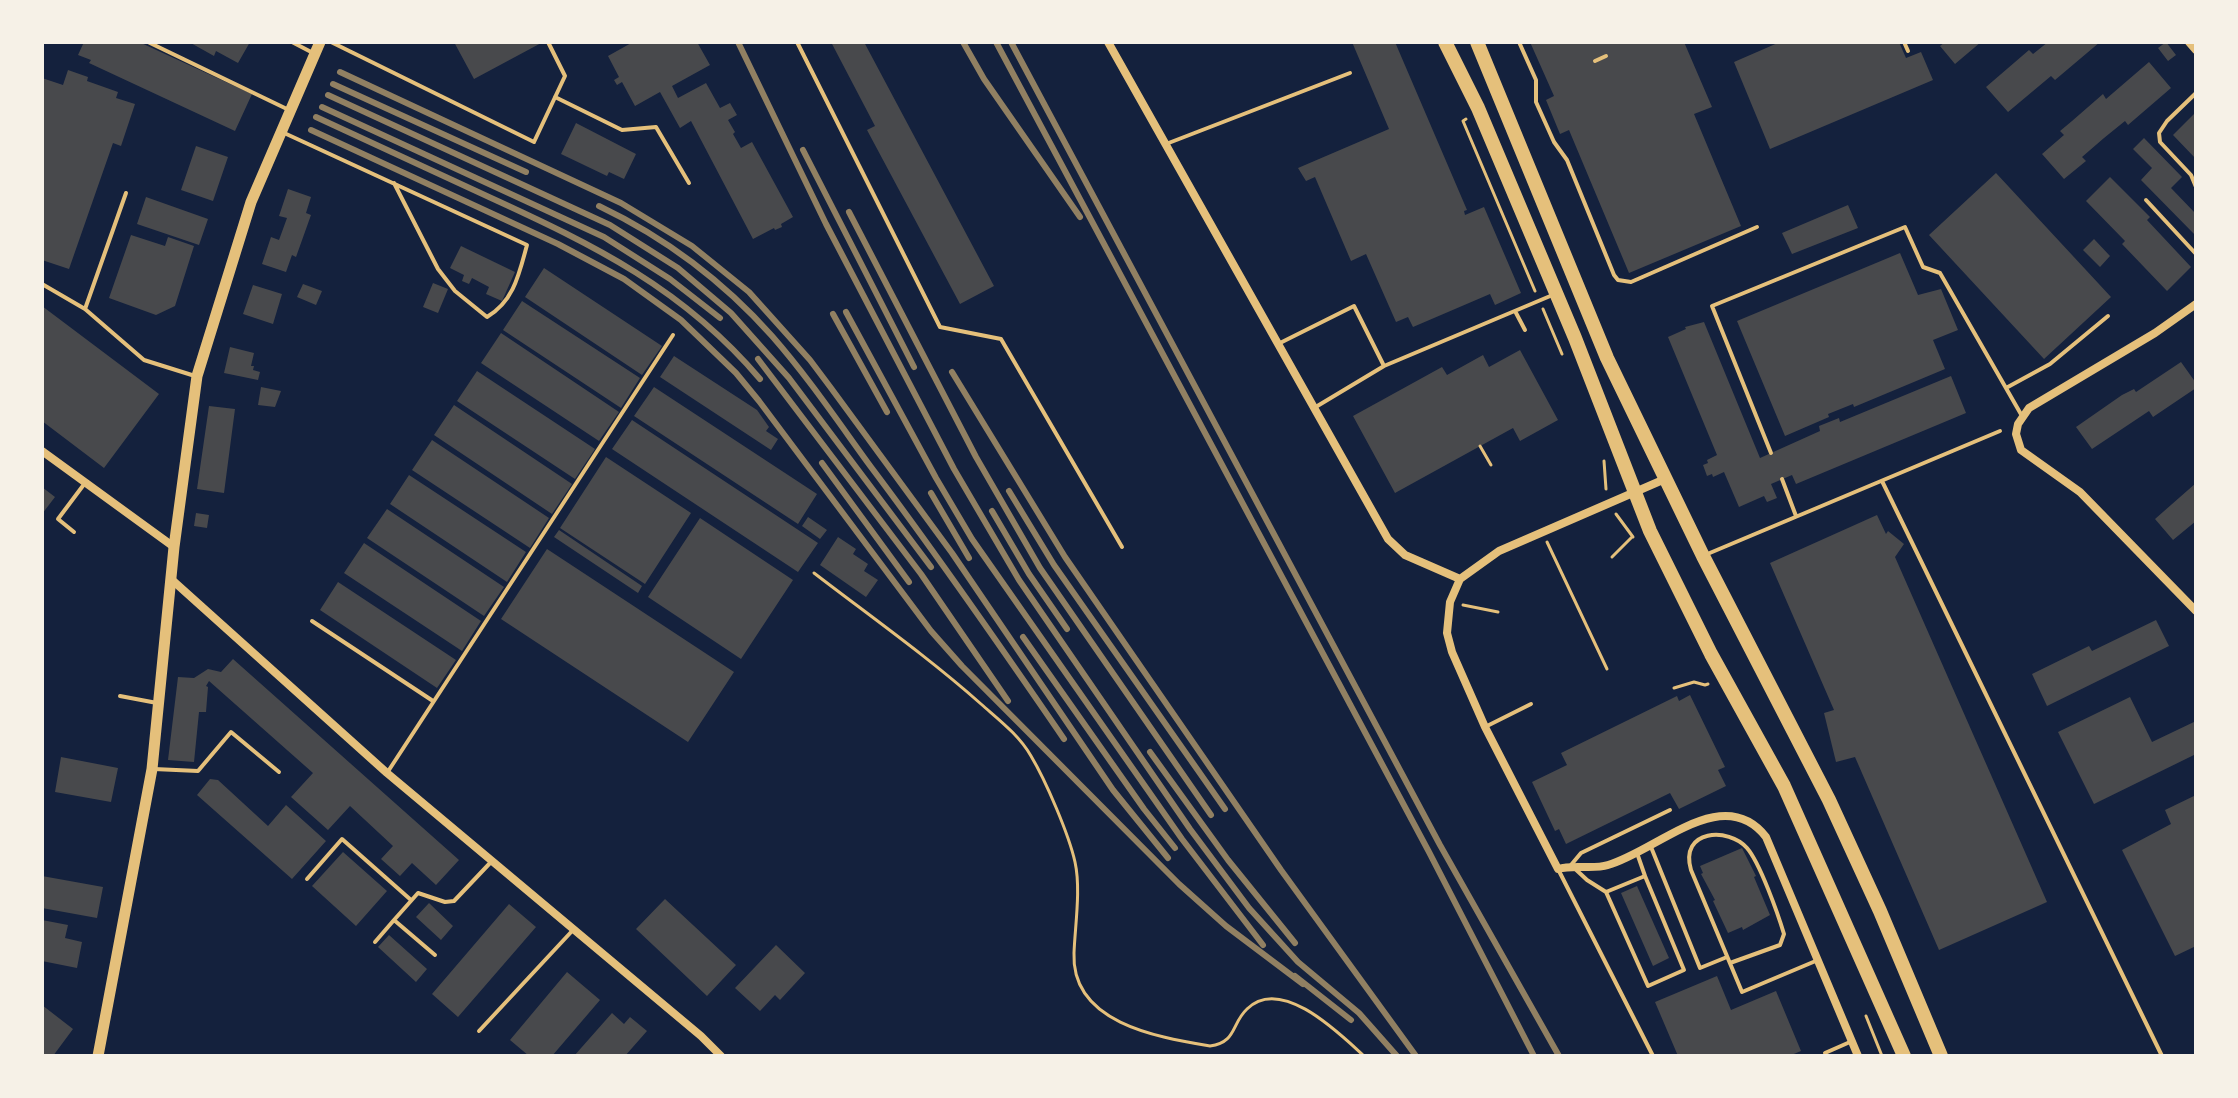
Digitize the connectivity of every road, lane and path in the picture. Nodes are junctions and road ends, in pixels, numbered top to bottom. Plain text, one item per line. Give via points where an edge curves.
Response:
1 (148, 42) edge
2 (292, 42) edge
3 (320, 42) edge
4 (331, 42) edge
5 (548, 42) edge
6 (797, 42) edge
7 (1108, 42) edge
8 (1445, 42) edge
9 (1477, 42) edge
10 (1519, 42) edge
11 (1904, 42) edge
12 (2189, 42) edge
13 (2196, 50) edge
14 (1908, 51) dead end
15 (315, 54) junction
16 (1606, 56) dead end
17 (1595, 61) dead end
18 (1350, 73) dead end
19 (2196, 93) edge
20 (555, 97) junction
21 (289, 110) junction
22 (280, 131) junction
23 (1166, 144) junction
24 (394, 183) junction
25 (689, 183) dead end
26 (2196, 187) edge
27 (126, 193) dead end
28 (2146, 200) dead end
29 (1757, 227) dead end
30 (2196, 254) edge
31 (42, 284) edge
32 (1556, 293) junction
33 (2196, 305) edge
34 (85, 309) junction
35 (1515, 311) junction
36 (2108, 316) dead end
37 (1546, 317) dead end
38 (1539, 321) dead end
39 (1525, 330) dead end
40 (673, 335) dead end
41 (1278, 344) junction
42 (1384, 366) junction
43 (197, 376) junction
44 (2006, 388) junction
45 (1314, 408) junction
46 (2022, 416) junction
47 (2000, 431) dead end
48 (1480, 446) dead end
49 (42, 451) edge
50 (1771, 453) dead end
51 (1491, 465) dead end
52 (1665, 479) junction
53 (1782, 479) dead end
54 (1882, 481) junction
55 (85, 483) junction
56 (1635, 491) junction
57 (1608, 503) junction
58 (1796, 516) junction
59 (1542, 531) junction
60 (74, 532) dead end
61 (1633, 536) junction
62 (1639, 539) dead end
63 (174, 547) junction
64 (1122, 547) dead end
65 (1703, 556) junction
66 (1612, 557) dead end
67 (814, 573) dead end
68 (171, 579) junction
69 (1460, 579) junction
70 (1450, 602) junction
71 (2196, 611) edge
72 (1498, 612) dead end
73 (312, 621) dead end
74 (1607, 669) dead end
75 (1714, 680) dead end
76 (1674, 688) dead end
77 (120, 696) dead end
78 (433, 701) junction
79 (158, 704) junction
80 (1531, 704) dead end
81 (1485, 727) junction
82 (152, 769) junction
83 (279, 772) dead end
84 (387, 773) junction
85 (1670, 810) dead end
86 (1651, 847) junction
87 (1637, 853) junction
88 (491, 862) junction
89 (1571, 865) junction
90 (1558, 869) junction
91 (1645, 876) junction
92 (307, 879) dead end
93 (1606, 892) junction
94 (411, 900) junction
95 (394, 920) junction
96 (573, 930) junction
97 (375, 942) dead end
98 (435, 955) dead end
99 (1728, 960) junction
100 (1818, 960) junction
101 (1866, 1014) dead end
102 (479, 1031) dead end
103 (1852, 1041) junction
104 (1825, 1053) dead end
105 (98, 1056) edge
106 (721, 1056) edge
107 (1364, 1056) edge
108 (1653, 1056) edge
109 (1858, 1056) edge
110 (1882, 1056) edge
111 (1904, 1056) edge
112 (1941, 1056) edge
113 (2162, 1056) edge

1 - 21 lane
2 - 15 lane
3 - 15 street
4 - 20 lane via 534,142
5 - 20 lane via 565,76
6 - 64 lane via 940,327 1001,339
7 - 23 street
8 - 32 main road
9 - 52 main road via 1607,358
10 - 29 lane via 1536,80 1536,102 1618,280 1631,282
11 - 14 lane
12 - 13 street
15 - 21 street
16 - 17 lane
18 - 23 lane
19 - 26 lane via 2159,133 2160,142
20 - 25 lane via 622,130 656,127
21 - 22 street
22 - 24 lane
22 - 43 street via 246,217
23 - 41 street
24 - 24 lane via 527,245 516,284 501,308 487,317 455,291
27 - 34 lane
28 - 30 lane
31 - 34 lane
32 - 35 lane
32 - 56 main road
33 - 46 street
34 - 43 lane via 144,360
35 - 39 lane
35 - 42 lane
36 - 44 lane via 2050,364
37 - 38 path
40 - 78 lane
41 - 42 lane via 1354,306
41 - 45 street
42 - 45 lane
43 - 63 street
44 - 46 lane
44 - 50 lane via 1940,273 1923,267 1905,227 1712,306
45 - 69 street via 1388,539 1405,555
46 - 71 street via 2016,434 2021,450 2080,492
47 - 54 lane
48 - 51 path
49 - 55 street
52 - 56 street
52 - 65 main road
53 - 58 lane
54 - 58 lane
54 - 113 lane
55 - 60 lane via 58,519
55 - 63 street
56 - 57 street
56 - 111 main road via 1670,577 1784,786
57 - 59 street
57 - 61 path
58 - 65 lane
59 - 69 street via 1483,560
59 - 74 path
61 - 62 path
61 - 66 path
63 - 68 street
65 - 112 main road via 1835,813
67 - 107 path via 952,678 1031,756 1076,864 1076,975 1082,992 1100,1010 1122,1024 1210,1046 1222,1044 1233,1033 1248,1008 1279,998 1326,1023
68 - 79 street
68 - 84 street
69 - 70 street
70 - 72 path
70 - 81 street via 1447,633 1452,652
73 - 78 lane
75 - 76 path
77 - 79 lane
78 - 84 lane
79 - 82 street
80 - 81 lane
81 - 90 street
82 - 83 lane via 198,771 231,732
82 - 105 street
84 - 88 street
85 - 89 lane via 1581,853
86 - 87 street
86 - 99 lane via 1700,968
86 - 100 street via 1701,820 1725,814 1747,819 1766,837
87 - 89 street via 1607,865
87 - 91 lane
88 - 94 lane via 454,901 418,893
88 - 96 street
89 - 90 street
89 - 93 lane
90 - 108 lane
91 - 93 lane
91 - 93 lane via 1684,970 1648,986
92 - 94 lane via 342,839
94 - 95 lane
95 - 97 lane
95 - 98 lane
96 - 102 lane
96 - 106 street
99 - 99 lane via 1780,945 1784,934 1750,851 1732,838 1711,836 1692,844 1688,859
99 - 100 lane via 1742,992
100 - 103 street
101 - 110 path
103 - 104 lane
103 - 109 street

